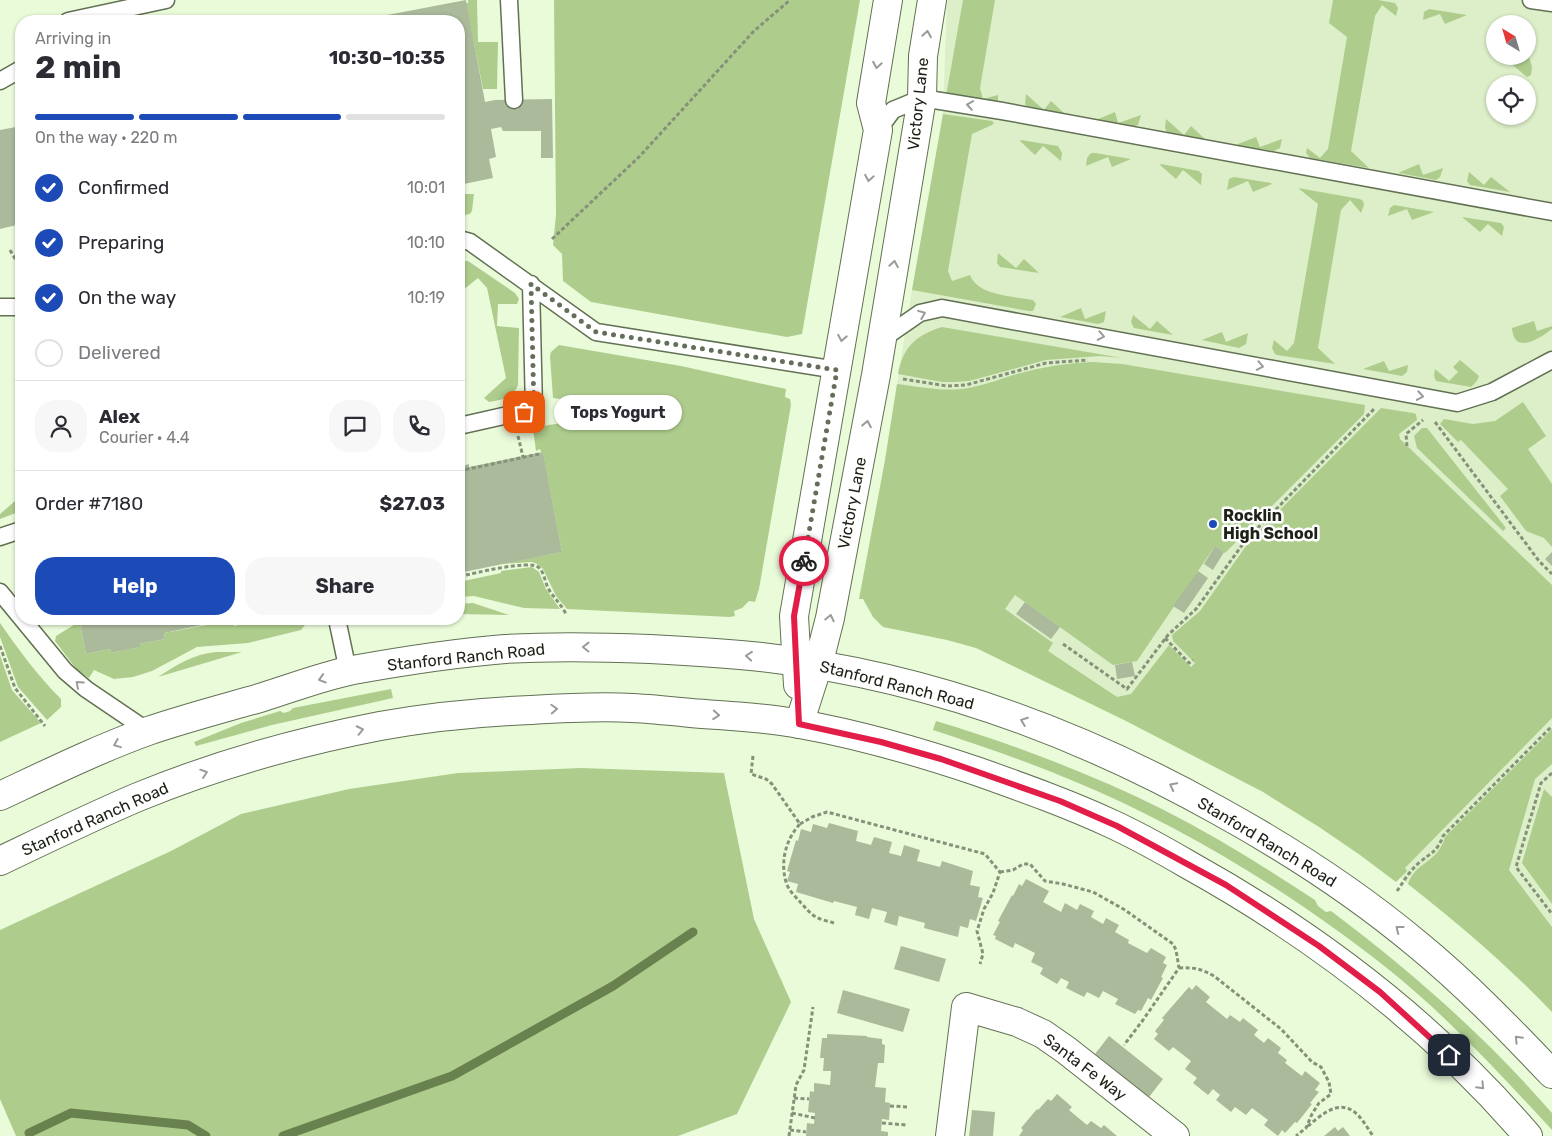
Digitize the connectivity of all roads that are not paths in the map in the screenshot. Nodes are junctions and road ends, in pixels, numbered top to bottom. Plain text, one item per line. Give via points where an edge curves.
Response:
1 (166, 0) edge
2 (509, 0) edge
3 (888, 0) edge
4 (932, 0) edge
5 (1531, 0) edge
6 (1552, 4) edge
7 (96, 15) edge
8 (15, 72) edge
9 (0, 81) edge
10 (922, 98) junction
11 (514, 100) dead end
12 (878, 130) junction
13 (1552, 212) edge
14 (465, 241) edge
15 (531, 284) junction
16 (0, 307) edge
17 (15, 307) edge
18 (882, 340) junction
19 (1552, 360) edge
20 (837, 370) junction
21 (465, 425) edge
22 (15, 532) edge
23 (0, 537) edge
24 (0, 592) edge
25 (15, 610) edge
26 (27, 625) edge
27 (338, 625) edge
28 (807, 664) junction
29 (348, 671) junction
30 (799, 724) junction
31 (148, 731) junction
32 (0, 796) edge
33 (0, 861) edge
34 (1552, 1074) edge
35 (950, 1136) edge
36 (1175, 1136) edge
37 (1528, 1136) edge

1 - 7 lane
2 - 11 lane
3 -> 12 main road, Victory Lane via 871,104
10 -> 4 main road, Victory Lane via 923,56
5 - 6 lane
8 - 9 lane
10 - 12 lane via 893,110
13 -> 10 lane
18 -> 10 main road, Victory Lane
12 -> 20 main road, Victory Lane
14 - 15 lane
15 - 20 lane via 596,332
15 - 21 lane via 534,409
16 - 17 lane
18 -> 19 lane via 920,313 942,308 1457,403 1492,392
28 -> 18 main road, Victory Lane via 830,618
20 - 28 main road, Victory Lane via 794,616
22 - 23 lane
25 -> 24 lane
31 -> 26 lane via 65,671
27 - 29 lane
28 -> 29 main road, Stanford Ranch Road via 698,651 567,647 502,650
28 - 30 main road, Victory Lane
34 -> 28 main road, Stanford Ranch Road via 1466,986 1417,943 1310,866 1200,800 1133,766 1017,718 955,697
29 -> 31 main road, Stanford Ranch Road
33 -> 30 main road, Stanford Ranch Road via 81,822 198,774 258,754 380,726 442,716 568,708 630,708
30 -> 37 main road, Stanford Ranch Road via 941,759 1060,801 1117,826 1226,885 1332,954 1380,992 1472,1077
31 -> 32 main road, Stanford Ranch Road
35 - 36 main road, Santa Fe Way via 966,1007 1017,1022 1043,1034

